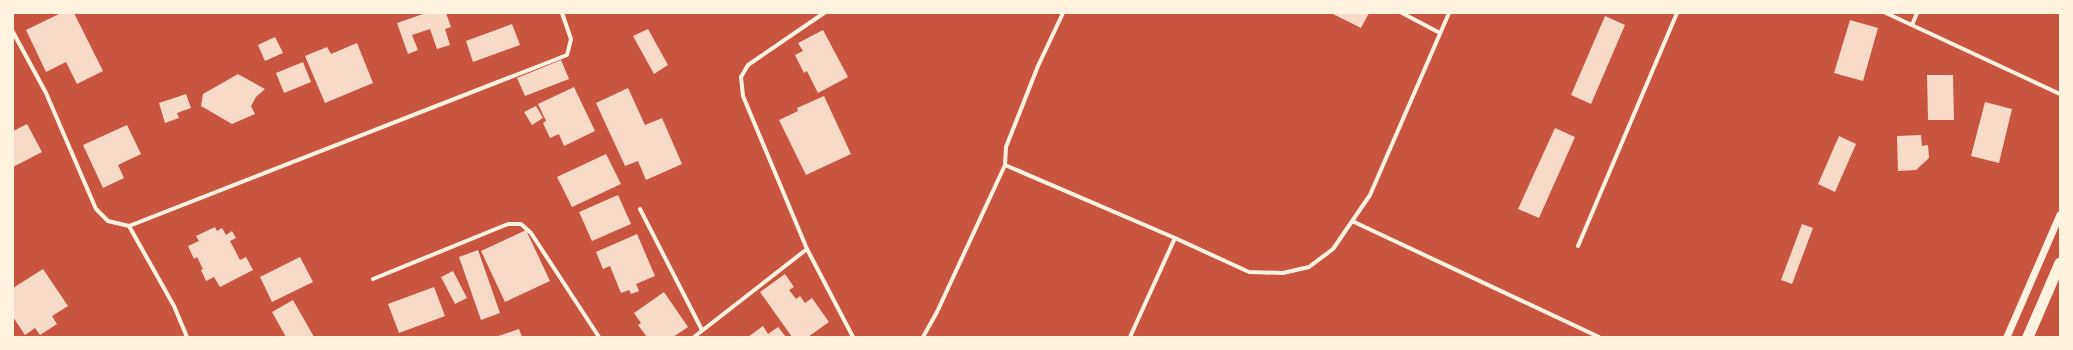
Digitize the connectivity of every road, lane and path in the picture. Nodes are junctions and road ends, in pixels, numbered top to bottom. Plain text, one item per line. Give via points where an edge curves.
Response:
1 (562, 13) edge
2 (824, 13) edge
3 (1063, 13) edge
4 (1402, 13) edge
5 (1449, 13) edge
6 (1677, 13) edge
7 (1886, 13) edge
8 (1917, 13) edge
9 (1912, 25) junction
10 (13, 32) edge
11 (1440, 33) junction
12 (2060, 94) edge
13 (1005, 165) junction
14 (640, 208) dead end
15 (2060, 215) edge
16 (1352, 221) junction
17 (129, 226) junction
18 (1175, 238) junction
19 (1578, 246) dead end
20 (807, 249) junction
21 (2060, 263) edge
22 (373, 279) dead end
23 (702, 330) junction
24 (187, 337) edge
25 (599, 337) edge
26 (694, 337) edge
27 (852, 337) edge
28 (923, 337) edge
29 (1130, 337) edge
30 (1599, 337) edge
31 (2006, 337) edge
32 (2028, 337) edge

1 - 17 street via 571,39 567,55
2 - 20 street via 748,65 741,77 743,96
3 - 13 street via 1038,66 1006,148
4 - 11 street
5 - 11 street
6 - 19 street
7 - 9 street
8 - 9 street
9 - 12 street
10 - 17 street via 46,92 96,208 108,221
11 - 16 street via 1370,195
13 - 18 street
13 - 28 street
14 - 23 street
15 - 31 street
16 - 18 street via 1333,249 1309,267 1283,273 1249,272
16 - 30 street
17 - 24 street via 174,306
18 - 29 street
20 - 23 street
20 - 27 street
21 - 32 highway
22 - 25 street via 508,224 521,224 532,233
23 - 26 street

